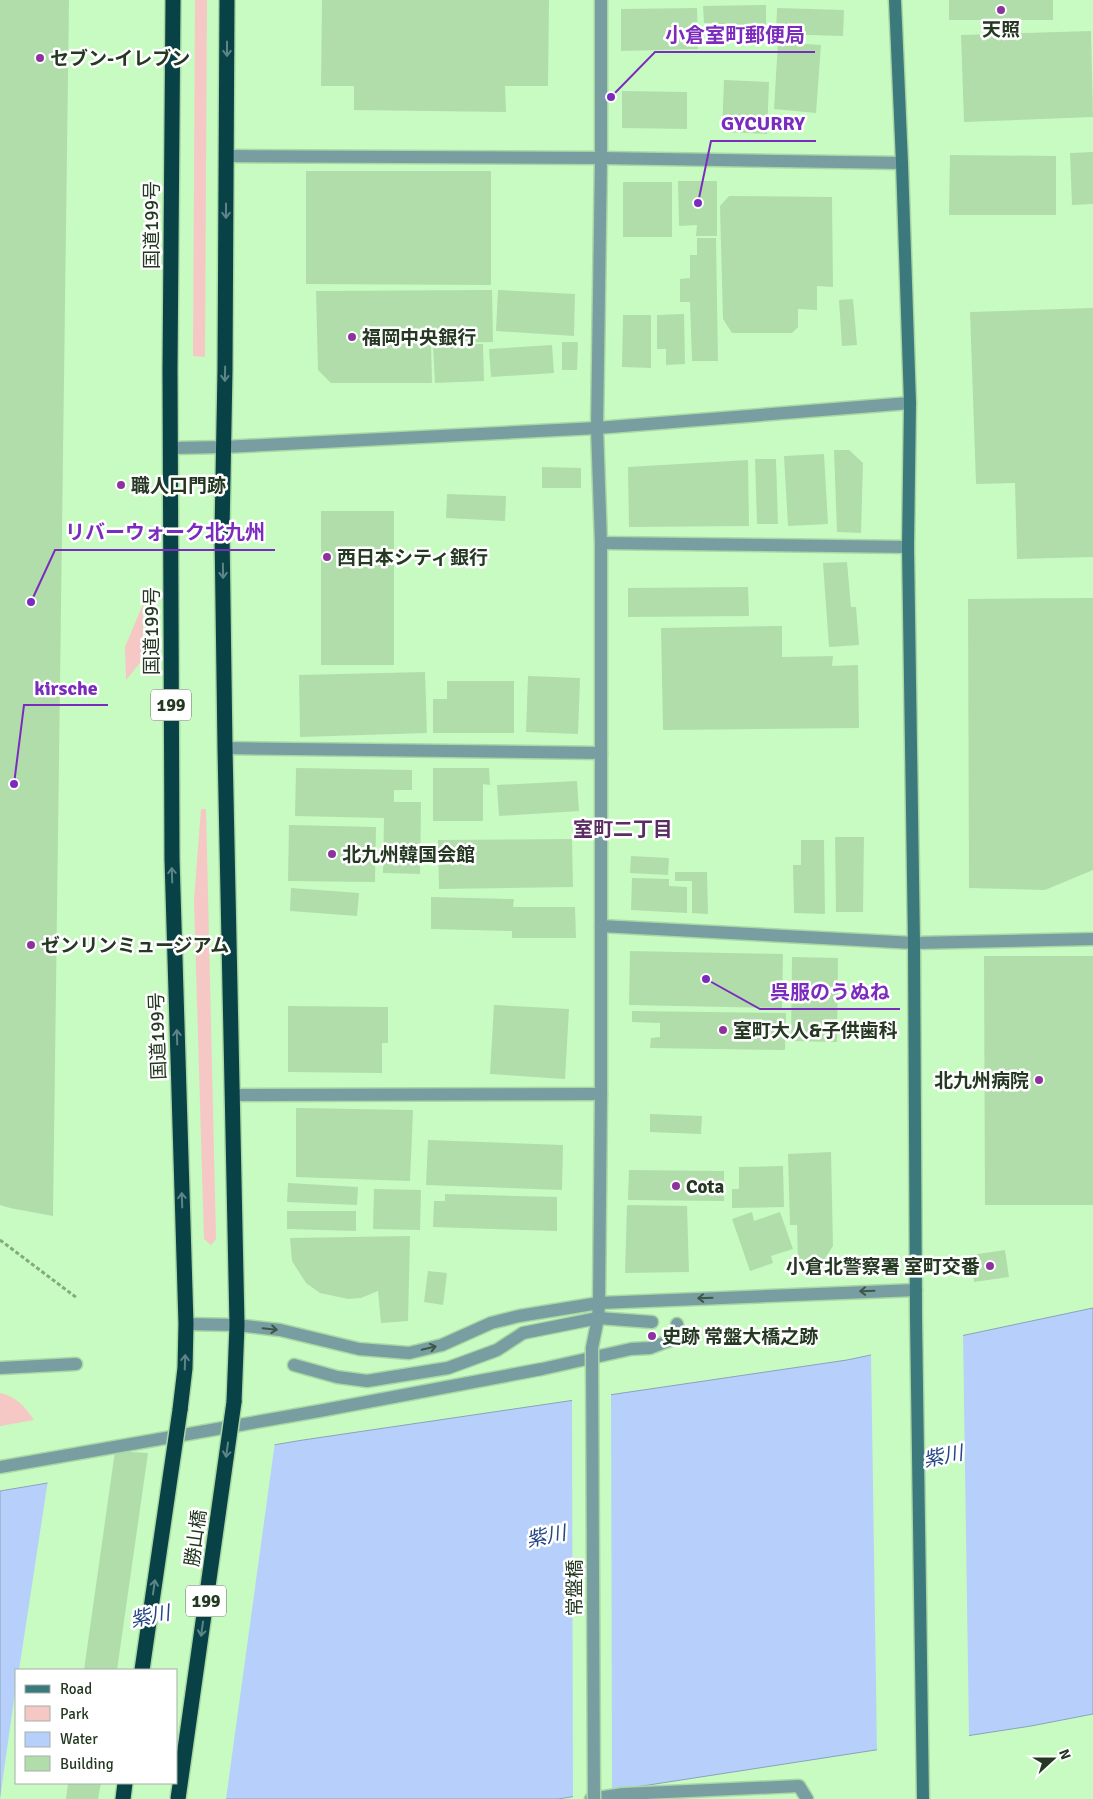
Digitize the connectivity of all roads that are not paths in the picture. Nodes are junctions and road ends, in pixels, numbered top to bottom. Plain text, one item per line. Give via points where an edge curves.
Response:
1 (173, 0) edge
2 (226, 0) edge
3 (601, 0) edge
4 (895, 0) edge
5 (227, 156) junction
6 (601, 158) junction
7 (902, 163) junction
8 (910, 403) junction
9 (597, 428) junction
10 (224, 447) junction
11 (171, 448) junction
12 (601, 543) junction
13 (908, 547) junction
14 (225, 748) junction
15 (601, 753) junction
16 (601, 926) junction
17 (1093, 939) edge
18 (914, 943) junction
19 (601, 1094) junction
20 (232, 1095) junction
21 (916, 1290) junction
22 (599, 1303) junction
23 (598, 1318) junction
24 (652, 1322) dead end
25 (186, 1324) junction
26 (677, 1324) dead end
27 (237, 1325) junction
28 (76, 1364) dead end
29 (294, 1364) dead end
30 (0, 1368) edge
31 (180, 1410) joint
32 (0, 1467) edge
33 (142, 1669) edge
34 (125, 1784) edge
35 (123, 1799) edge
36 (178, 1799) edge
37 (592, 1799) edge
38 (807, 1799) edge
39 (923, 1799) edge

1 - 11 highway, 国道199号 / 199
2 -> 5 highway, 199
3 - 6 street, 常盤橋
4 - 7 street
5 - 6 street
5 -> 10 highway, 199
6 - 7 street
6 - 9 street, 常盤橋
7 - 8 street
8 - 9 street
8 - 13 street
9 - 10 street
9 - 12 street, 常盤橋
10 - 11 street
10 -> 14 highway, 199
25 -> 11 highway, 国道199号 / 199 via 172,859
12 - 13 street
12 - 15 street, 常盤橋
13 - 18 street
14 - 15 street
14 - 20 highway, 199
15 - 16 street, 常盤橋
16 - 18 street
16 - 19 street, 常盤橋
17 - 18 street
18 - 21 street
19 - 20 street
19 - 22 street, 常盤橋
20 - 27 highway, 199
21 -> 22 street
21 - 39 street
22 - 23 street, 常盤橋
27 -> 22 street via 280,1330 359,1349 408,1353 442,1345 492,1323
23 - 24 street
23 - 29 street via 523,1333 497,1350 448,1368 367,1381
23 - 37 street, 常盤橋, bridge via 592,1348
25 - 27 street
31 -> 25 highway, 国道199号 / 199
26 - 32 street via 679,1337 650,1348 631,1348 542,1369 320,1412
27 -> 36 highway, 勝山橋 / 199, bridge via 234,1402
28 - 30 street
33 -> 31 highway, 勝山橋 / 199, bridge
34 - 35 highway
37 - 38 street via 623,1794 799,1786

